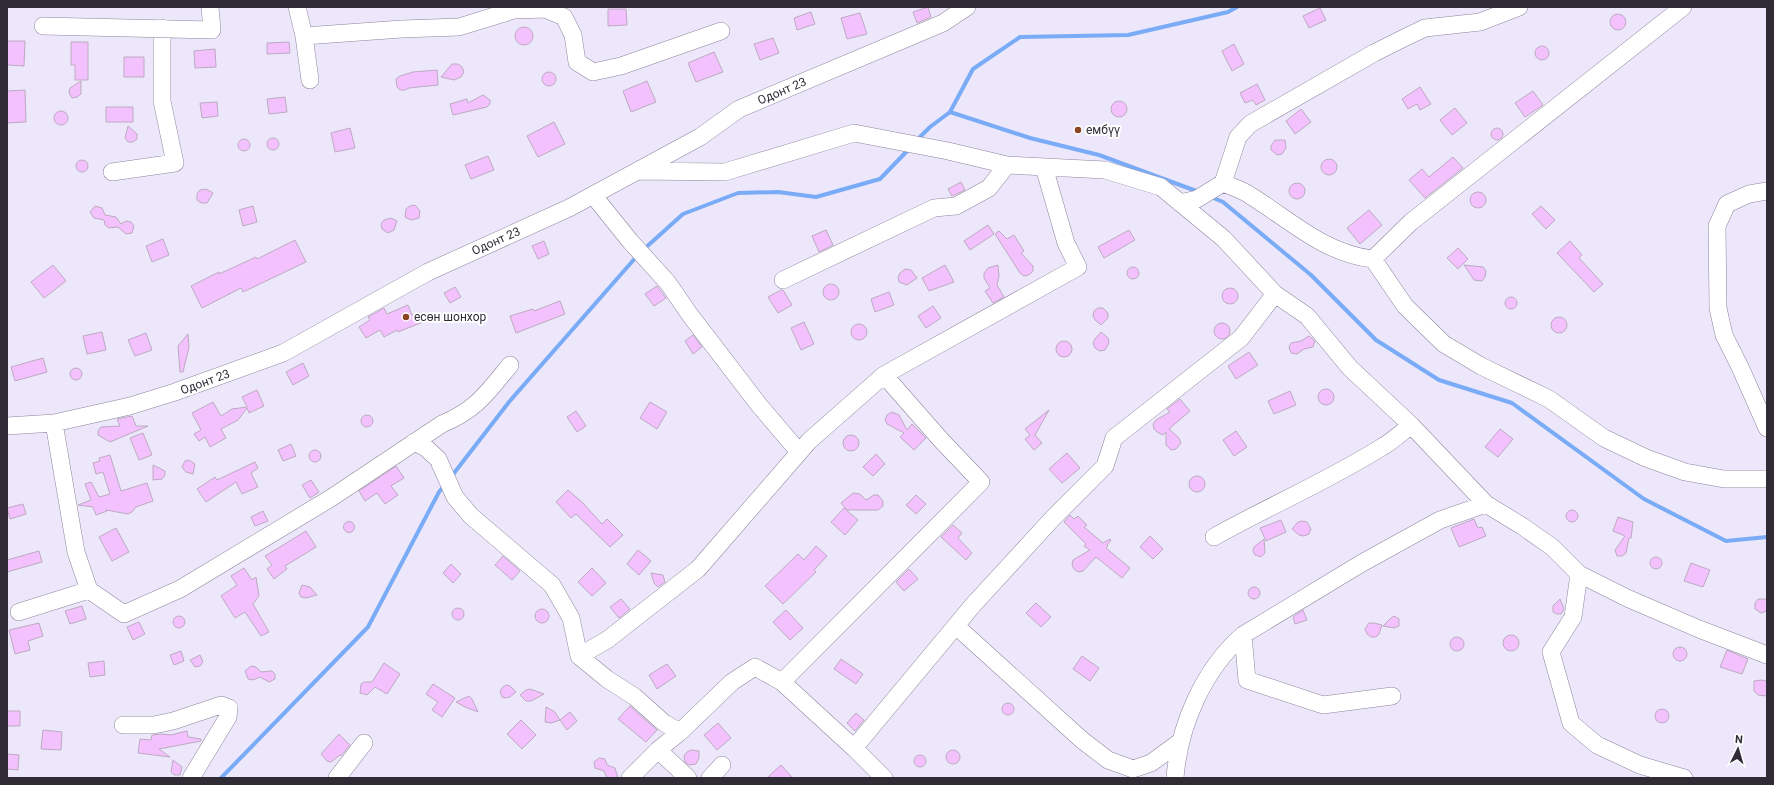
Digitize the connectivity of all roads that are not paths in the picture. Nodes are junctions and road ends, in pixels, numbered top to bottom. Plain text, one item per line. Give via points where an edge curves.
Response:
1 (210, 7) edge
2 (297, 7) edge
3 (967, 7) edge
4 (1519, 7) edge
5 (1683, 7) edge
6 (515, 9) edge
7 (43, 26) dead end
8 (162, 28) junction
9 (721, 31) dead end
10 (304, 36) junction
11 (310, 80) dead end
12 (1007, 165) junction
13 (1044, 167) junction
14 (637, 171) junction
15 (112, 172) dead end
16 (1223, 183) junction
17 (1767, 191) edge
18 (593, 195) junction
19 (1180, 203) junction
20 (1373, 258) junction
21 (783, 280) dead end
22 (1275, 294) junction
23 (510, 365) dead end
24 (884, 375) junction
25 (54, 422) junction
26 (1411, 425) junction
27 (7, 426) edge
28 (1767, 428) edge
29 (414, 442) junction
30 (799, 452) junction
31 (1767, 479) edge
32 (1486, 504) junction
33 (1214, 538) dead end
34 (1579, 574) junction
35 (90, 590) junction
36 (18, 612) dead end
37 (956, 626) junction
38 (1243, 636) junction
39 (1767, 655) edge
40 (579, 656) junction
41 (782, 682) junction
42 (1392, 696) dead end
43 (123, 725) dead end
44 (680, 732) junction
45 (1181, 741) junction
46 (364, 743) dead end
47 (854, 748) junction
48 (658, 750) junction
49 (722, 765) dead end
50 (191, 778) edge
51 (337, 778) edge
52 (630, 778) edge
53 (688, 778) edge
54 (710, 778) edge
55 (884, 778) edge
56 (1175, 778) edge
57 (1684, 778) edge

1 - 8 street via 212,30
2 - 10 street
3 - 14 street, Одонт 23 via 943,23 740,109 700,137
4 - 16 street via 1480,22 1425,28 1406,36 1250,124 1238,137
5 - 20 street via 1411,222
6 - 9 street via 545,9 564,17 573,35 577,62 593,72 620,66
6 - 10 street via 459,27
7 - 8 street
8 - 15 street via 162,101 175,163
10 - 11 street
12 - 13 street
12 - 14 street via 854,133 725,172
12 - 21 street via 989,188 956,206 934,208
13 - 19 street via 1104,170 1161,187
13 - 24 street via 1066,243 1078,267
14 - 18 street, Одонт 23
16 - 19 street via 1197,199
16 - 20 street via 1250,195 1298,229 1327,244 1359,257
17 - 28 street via 1749,194 1727,204 1717,226 1718,308 1724,335
18 - 25 street, Одонт 23 via 428,272 283,353 130,406
18 - 30 street via 668,283 759,405
19 - 22 street via 1224,239
20 - 31 street via 1405,306 1444,344 1481,366 1549,399 1604,438 1646,458 1685,472 1724,479
22 - 26 street via 1307,316 1350,368
22 - 37 street via 1241,338 1114,438 1105,466 1052,519
23 - 29 street via 484,398 472,408
24 - 30 street
24 - 41 street via 981,482
25 - 27 street, Одонт 23
25 - 35 street via 76,552
26 - 32 street
26 - 33 street via 1356,463
29 - 35 street via 331,498 180,589 124,614
29 - 40 street via 426,448 438,459 455,497 471,516 552,585 571,618
30 - 40 street via 698,569 607,640
32 - 34 street via 1552,547
32 - 38 street via 1440,520 1362,563
34 - 39 street via 1626,598
34 - 57 street via 1573,617 1551,652 1571,723 1597,745 1640,765
35 - 36 street
37 - 45 street via 1082,740 1108,760 1133,769 1151,764
37 - 47 street
38 - 42 street via 1247,680 1322,705
38 - 45 street via 1229,647 1200,689
40 - 44 street via 607,679 635,697 664,723
41 - 44 street via 755,667 732,682
41 - 47 street
43 - 50 street via 154,725 221,705 229,708 228,717
44 - 48 street
45 - 56 street
46 - 51 street
47 - 55 street
48 - 52 street
48 - 53 street
49 - 54 street

